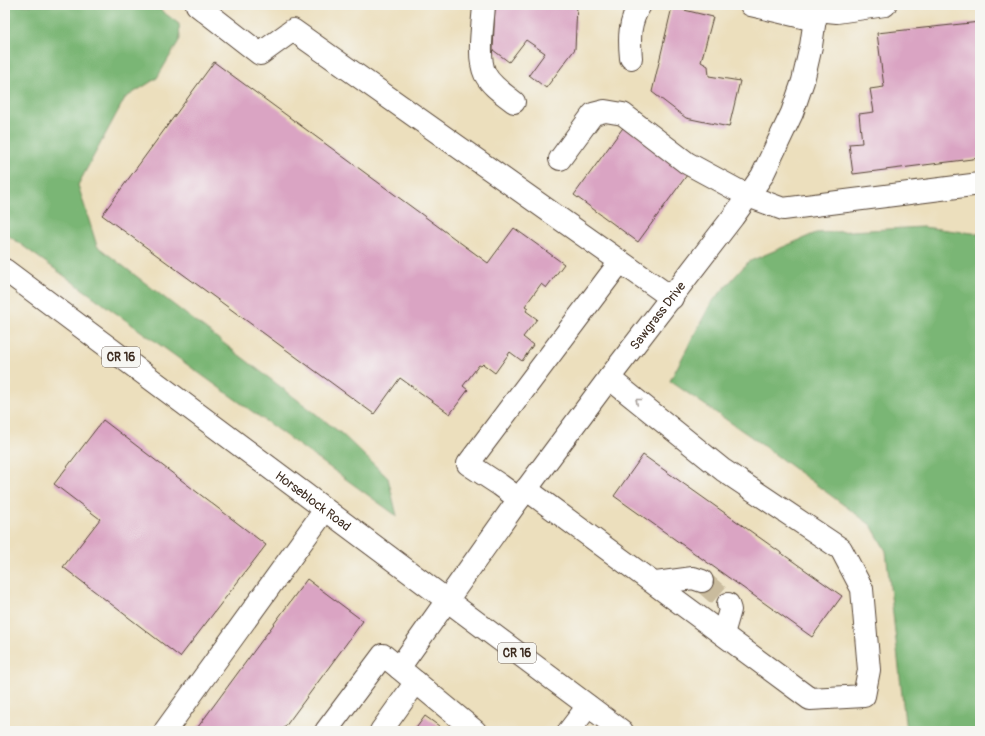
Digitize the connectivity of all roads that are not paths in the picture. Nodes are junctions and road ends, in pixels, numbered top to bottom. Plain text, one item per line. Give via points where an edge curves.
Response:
1 (198, 5) edge
2 (484, 5) edge
3 (640, 5) edge
4 (751, 5) edge
5 (885, 5) edge
6 (816, 12) edge
7 (631, 58) dead end
8 (514, 102) dead end
9 (560, 159) dead end
10 (980, 184) edge
11 (748, 196) junction
12 (620, 262) junction
13 (5, 270) edge
14 (672, 298) junction
15 (609, 378) junction
16 (522, 494) junction
17 (325, 510) junction
18 (702, 581) tunnel mouth
19 (656, 584) junction
20 (447, 601) junction
21 (728, 604) dead end
22 (723, 634) junction
23 (399, 668) junction
24 (416, 682) junction
25 (588, 706) junction
26 (165, 731) edge
27 (326, 731) edge
28 (381, 731) edge
29 (475, 731) edge
30 (569, 731) edge
31 (622, 731) edge

1 - 12 main road via 260,54 293,30
2 - 8 main road via 482,54 485,74 496,88
3 - 7 main road via 633,15 628,36
4 - 6 main road
5 - 6 main road via 837,12
6 - 11 main road, Sawgrass Drive via 803,81 792,113 774,153
9 - 11 main road via 593,114 605,111 623,114 687,163
10 - 11 main road via 783,209
11 - 14 main road, Sawgrass Drive
12 - 14 main road
12 - 16 main road via 468,464 500,485
13 - 17 main road, Horseblock Road / CR 16
14 - 15 main road, Sawgrass Drive
15 - 16 main road, Sawgrass Drive
22 -> 15 main road via 810,699 864,696 869,670 862,589 841,549 723,470
16 - 19 main road
16 - 20 main road, Sawgrass Drive
17 - 20 main road, Horseblock Road / CR 16
17 - 26 main road
18 - 19 main road via 693,578
19 - 22 main road
20 - 23 main road, Sawgrass Drive
20 - 25 main road, Horseblock Road / CR 16
21 - 22 main road via 730,610
23 - 24 main road
23 - 27 main road via 383,655
24 - 28 main road
24 - 29 main road
25 - 30 main road
25 - 31 main road, Horseblock Road / CR 16

